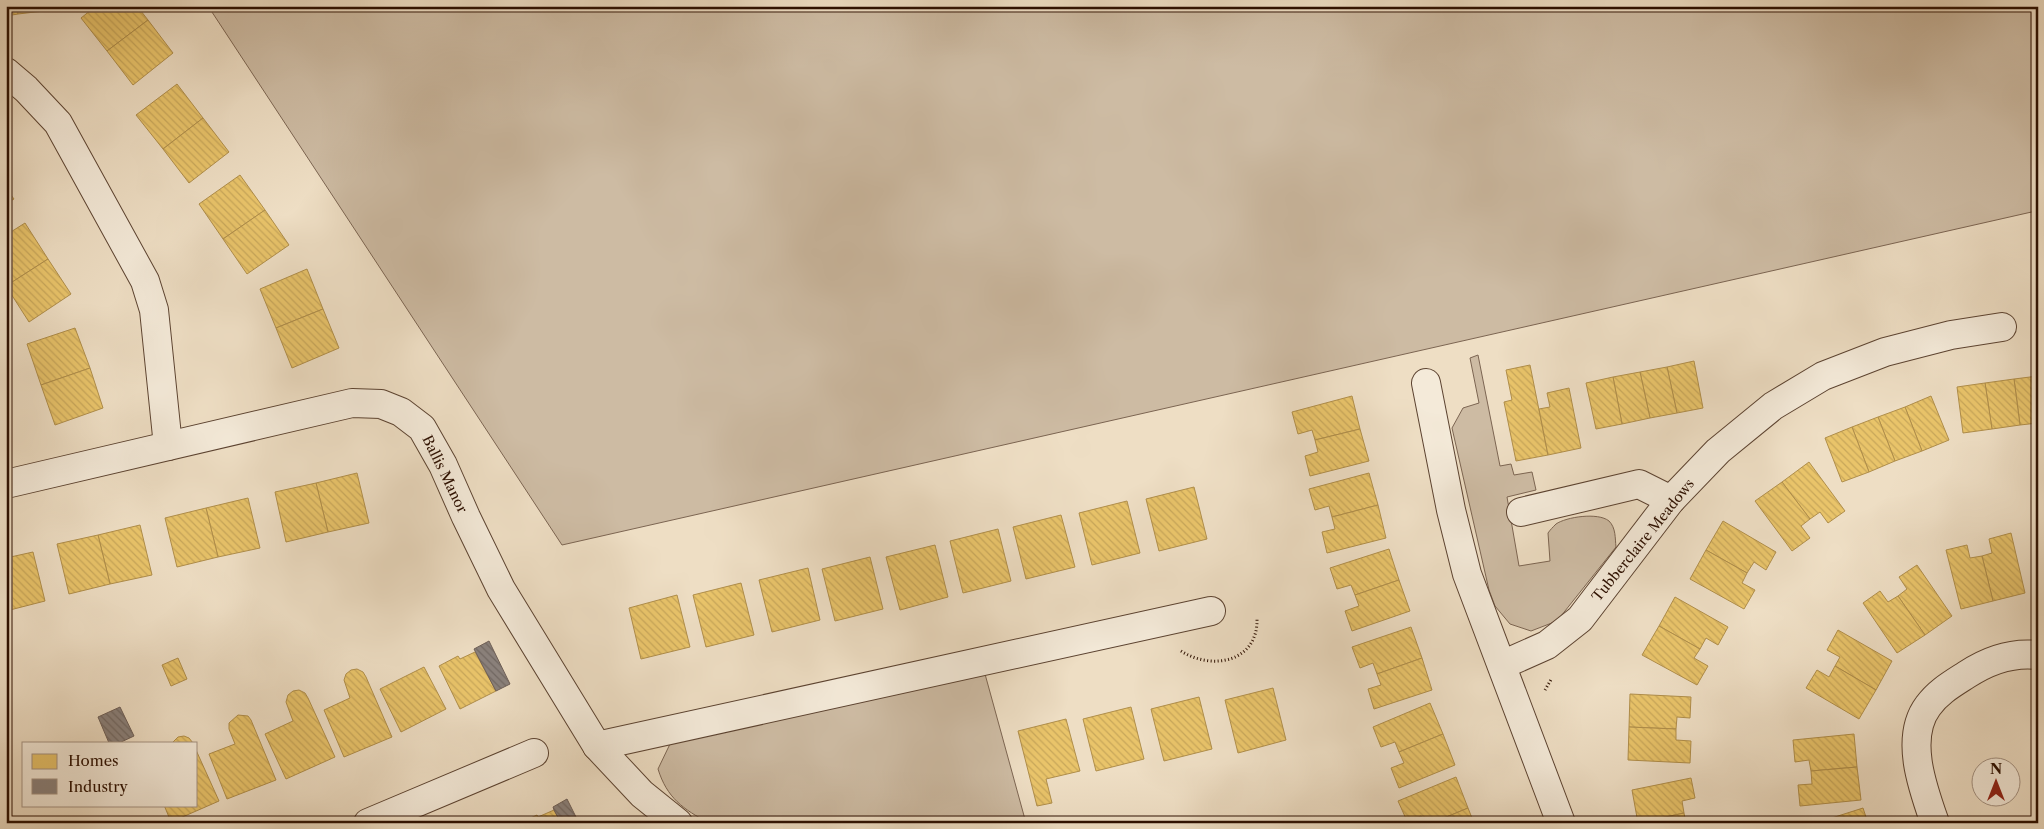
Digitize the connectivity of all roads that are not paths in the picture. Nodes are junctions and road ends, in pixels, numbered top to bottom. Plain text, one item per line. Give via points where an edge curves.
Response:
1 (16, 81) edge
2 (2002, 327) dead end
3 (1426, 383) dead end
4 (168, 446) junction
5 (6, 484) edge
6 (1671, 500) junction
7 (1521, 512) dead end
8 (1211, 611) dead end
9 (2038, 655) edge
10 (1502, 664) junction
11 (598, 746) junction
12 (534, 753) dead end
13 (368, 823) edge
14 (678, 823) edge
15 (1561, 823) edge
16 (1935, 823) edge

1 - 4 street via 58,123 145,281 154,310
2 - 6 street, Tubberclaire Meadows via 1951,335 1885,352 1823,376 1773,406 1725,445
3 - 10 street via 1451,510 1468,574
4 - 5 street, Ballis Manor
4 - 11 street, Ballis Manor via 352,403 381,404 401,412 422,428 443,465 501,590
6 - 7 street via 1639,484
6 - 10 street, Tubberclaire Meadows via 1580,619 1547,645
8 - 11 street
9 - 16 street via 2007,657 1982,664 1944,688 1927,706 1918,726 1917,753 1922,786
10 - 15 street
11 - 14 street, Ballis Manor via 642,794
12 - 13 street

